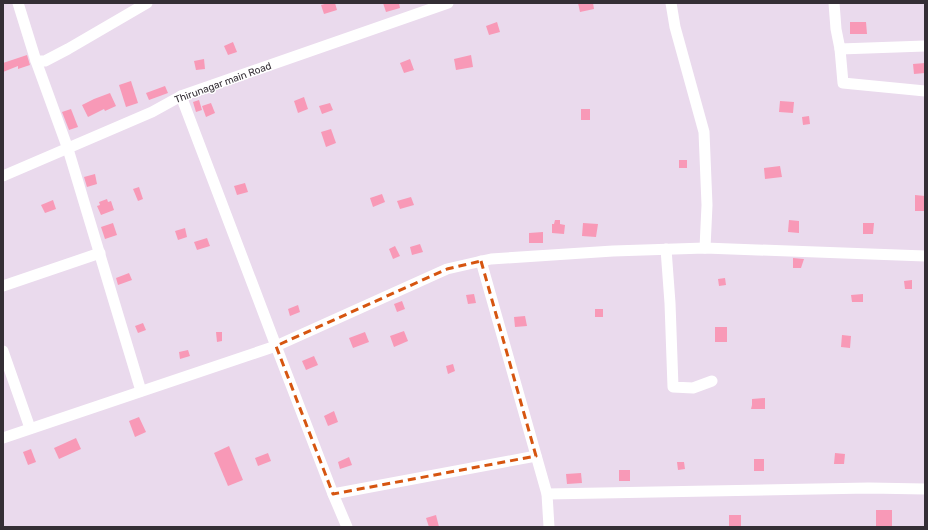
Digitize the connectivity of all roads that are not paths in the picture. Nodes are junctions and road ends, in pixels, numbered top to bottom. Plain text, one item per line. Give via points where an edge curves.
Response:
1 (18, 3) edge
2 (147, 3) edge
3 (448, 3) edge
4 (671, 3) edge
5 (834, 3) edge
6 (925, 46) edge
7 (840, 48) junction
8 (36, 61) junction
9 (925, 91) edge
10 (181, 96) junction
11 (68, 149) junction
12 (3, 176) edge
13 (705, 248) junction
14 (666, 249) junction
15 (100, 253) junction
16 (925, 256) edge
17 (481, 261) junction
18 (3, 286) edge
19 (276, 346) junction
20 (3, 351) edge
21 (712, 381) dead end
22 (141, 391) junction
23 (30, 428) junction
24 (3, 438) edge
25 (536, 456) junction
26 (925, 489) edge
27 (333, 494) junction
28 (547, 494) junction
29 (347, 527) edge
30 (549, 527) edge

1 - 8 street
2 - 8 street via 46,62
3 - 10 street, Thirunagar main Road
4 - 13 street via 675,27 704,132 707,205
5 - 7 street
6 - 7 street
7 - 9 street via 843,84
8 - 11 street
10 - 11 street, Thirunagar main Road via 152,112
10 - 19 street
11 - 12 street, Thirunagar main Road
11 - 15 street
13 - 14 street
13 - 16 street
14 - 17 street
14 - 21 street via 673,387 693,388
15 - 18 street
15 - 22 street
17 - 19 street via 447,269
17 - 25 street
19 - 22 street
19 - 27 street
20 - 23 street
22 - 23 street
23 - 24 street
25 - 27 street
25 - 28 street
26 - 28 street
27 - 29 street
28 - 30 street

